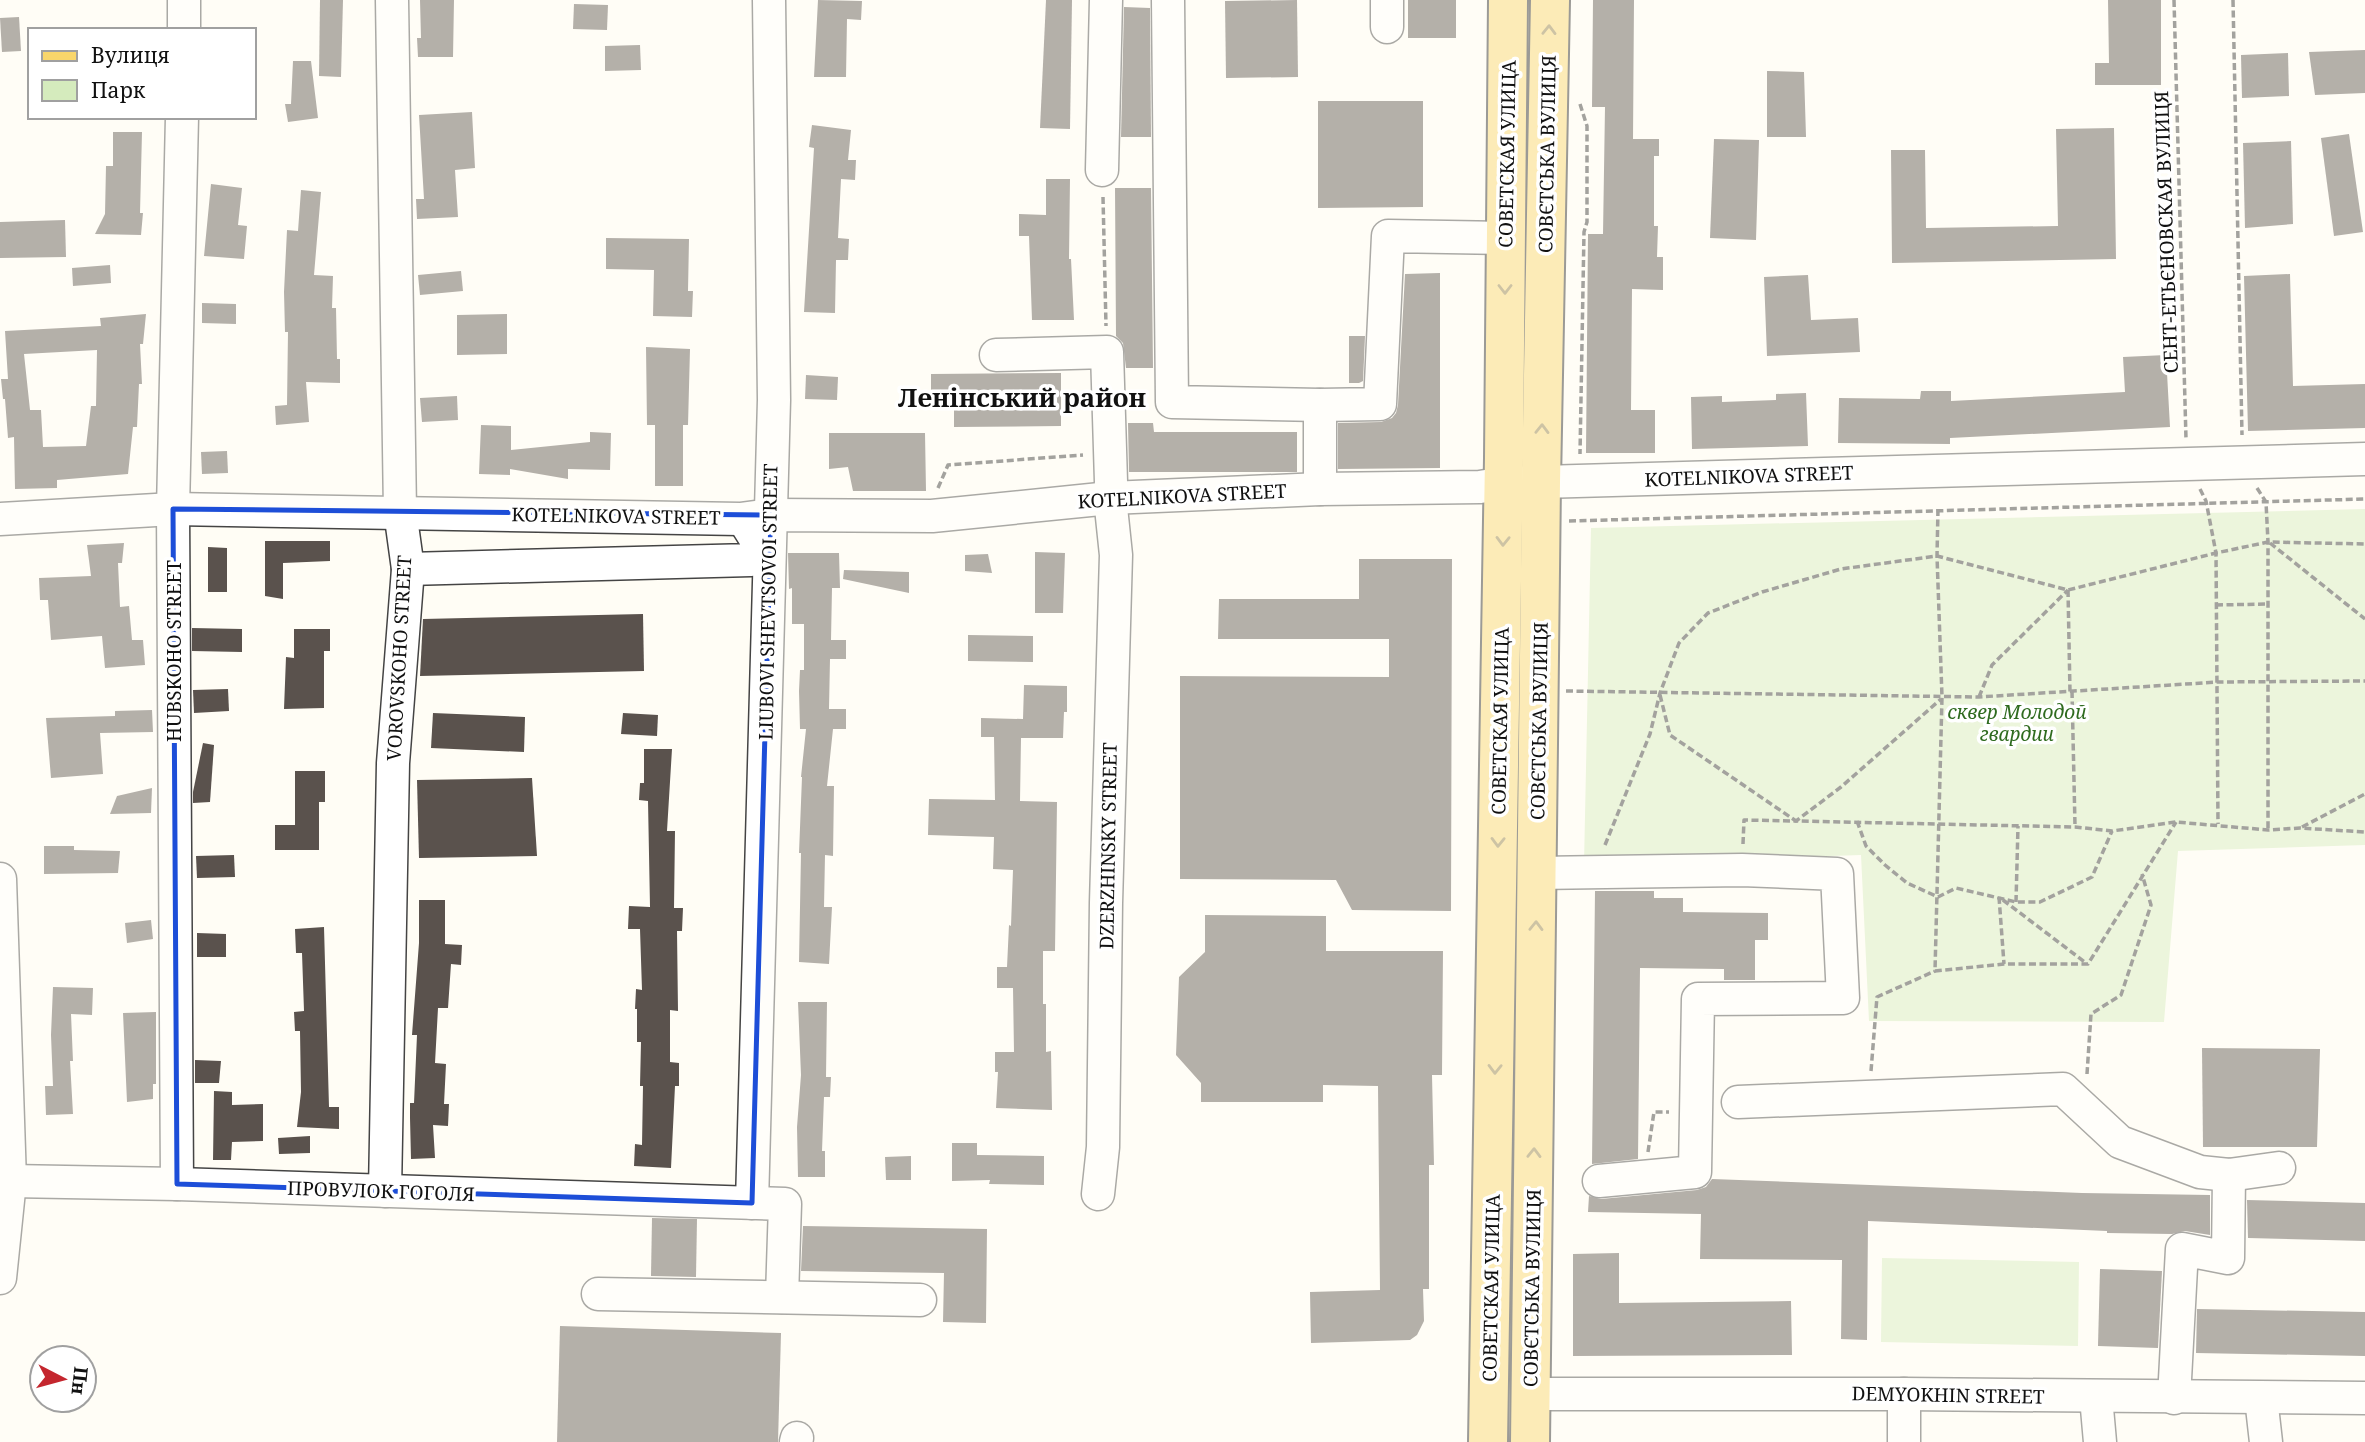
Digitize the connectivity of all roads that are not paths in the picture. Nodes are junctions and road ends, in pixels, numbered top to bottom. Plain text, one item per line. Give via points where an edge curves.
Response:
1 (184, 0) edge
2 (392, 0) edge
3 (769, 0) edge
4 (1106, 0) edge
5 (1168, 0) edge
6 (1508, 0) edge
7 (1550, 0) edge
8 (184, 28) edge
9 (182, 119) edge
10 (1102, 170) road end
11 (1506, 239) junction
12 (996, 355) dead end
13 (1320, 405) junction
14 (2365, 459) edge
15 (1541, 482) junction
16 (1504, 483) junction
17 (1320, 489) junction
18 (1110, 498) junction
19 (173, 509) junction
20 (400, 511) junction
21 (771, 515) junction
22 (0, 519) edge
23 (740, 519) junction
24 (408, 569) junction
25 (1537, 873) junction
26 (0, 879) edge
27 (1738, 1102) dead end
28 (2279, 1168) dead end
29 (2228, 1175) junction
30 (10, 1181) junction
31 (1599, 1181) dead end
32 (177, 1184) junction
33 (385, 1191) junction
34 (1098, 1194) dead end
35 (752, 1203) junction
36 (0, 1278) edge
37 (598, 1294) dead end
38 (782, 1297) junction
39 (920, 1300) dead end
40 (1531, 1394) junction
41 (1904, 1394) junction
42 (2096, 1397) junction
43 (2174, 1398) junction
44 (2261, 1398) junction
45 (2365, 1398) edge
46 (1488, 1442) edge
47 (1530, 1442) edge
48 (1904, 1442) edge
49 (2100, 1442) edge
50 (2266, 1442) edge

1 - 8 street
2 - 20 street, VOROVSKOHO STREET
3 - 21 street, LIUBOVI SHEVTSOVOI STREET
4 - 10 street
5 - 13 street via 1172,402
6 - 11 main road, СОВЕТСКАЯ УЛИЦА
15 -> 7 main road, СОВЄТСЬКА ВУЛИЦЯ
9 - 19 street, HUBSKOHO STREET
11 - 13 street via 1388,236 1380,404
11 -> 16 main road, СОВЕТСКАЯ УЛИЦА
12 - 18 street, DZERZHINSKY STREET via 1107,352
13 - 17 street
14 - 15 street, KOTELNIKOVA STREET
15 - 16 street, KOTELNIKOVA STREET
15 - 25 main road, СОВЄТСЬКА ВУЛИЦЯ
16 - 17 street, KOTELNIKOVA STREET
16 -> 46 main road, СОВЕТСКАЯ УЛИЦА
17 - 18 street, KOTELNIKOVA STREET
18 - 21 street, KOTELNIKOVA STREET via 932,516
18 - 34 street, DZERZHINSKY STREET via 1116,555 1103,1147
19 - 20 street, KOTELNIKOVA STREET
19 - 22 street, KOTELNIKOVA STREET
19 - 32 street, HUBSKOHO STREET
20 - 23 street, KOTELNIKOVA STREET
20 - 24 street, VOROVSKOHO STREET
21 - 23 street, KOTELNIKOVA STREET
21 - 35 street, LIUBOVI SHEVTSOVOI STREET
23 - 24 street via 760,546 751,560
24 - 33 street, VOROVSKOHO STREET via 393,763
25 - 31 street via 1742,870 1837,874 1843,998 1698,999 1695,1172
40 -> 25 main road, СОВЄТСЬКА ВУЛИЦЯ
26 - 30 street
27 - 29 street via 2063,1089 2120,1142 2200,1172
28 - 29 street
29 - 43 street via 2228,1258 2182,1249
30 - 32 street, ПРОВУЛОК ГОГОЛЯ
30 - 36 street
32 - 33 street, ПРОВУЛОК ГОГОЛЯ
33 - 35 street, ПРОВУЛОК ГОГОЛЯ
35 - 38 street, ПРОВУЛОК ГОГОЛЯ via 785,1204
37 - 38 street
38 - 39 street
40 - 41 street, DEMYOKHIN STREET
40 - 47 main road, СОВЄТСЬКА ВУЛИЦЯ
41 - 42 street, DEMYOKHIN STREET
41 - 48 street
42 - 43 street, DEMYOKHIN STREET
42 - 49 street
43 - 44 street, DEMYOKHIN STREET
44 - 45 street, DEMYOKHIN STREET
44 - 50 street

